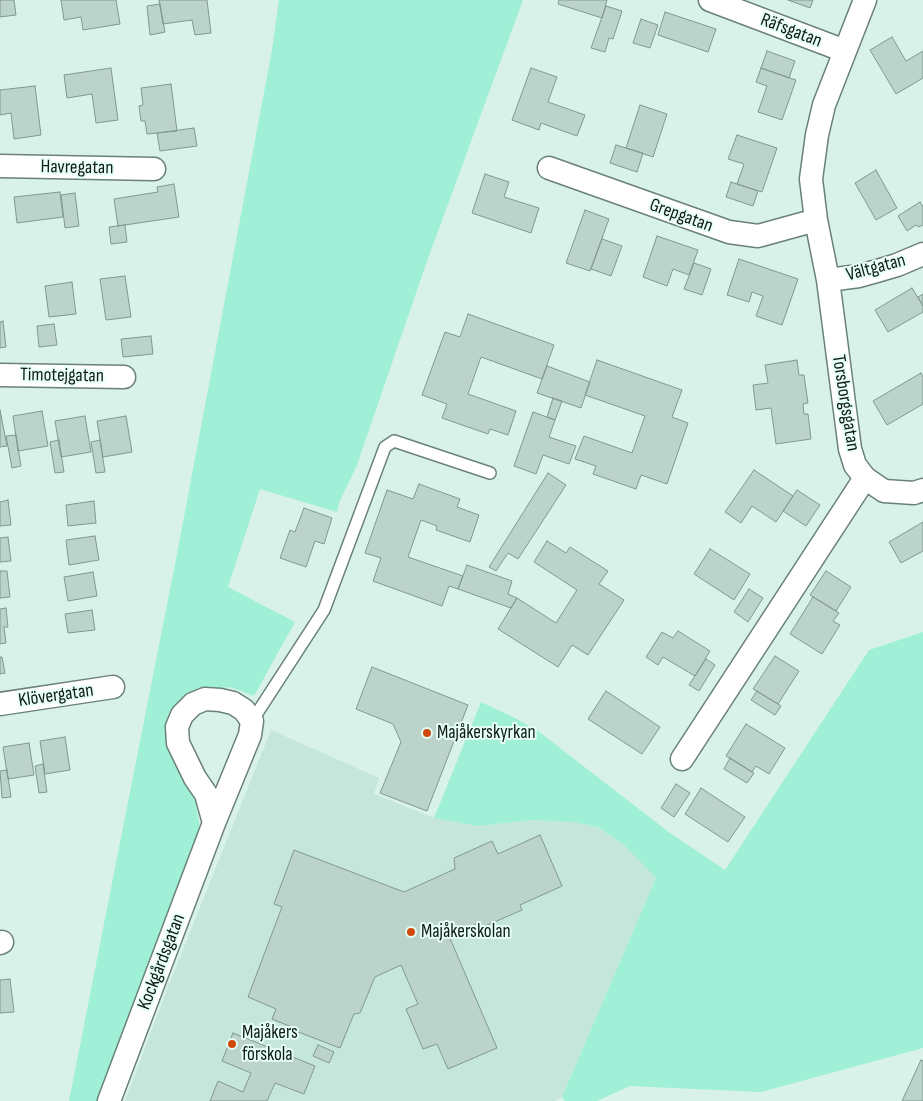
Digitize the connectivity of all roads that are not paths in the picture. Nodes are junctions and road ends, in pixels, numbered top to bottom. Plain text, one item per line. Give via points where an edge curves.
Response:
1 (710, 0) edge
2 (865, 0) edge
3 (845, 51) junction
4 (0, 166) edge
5 (549, 168) dead end
6 (154, 169) dead end
7 (816, 220) junction
8 (923, 254) edge
9 (828, 280) junction
10 (0, 375) edge
11 (124, 378) dead end
12 (490, 473) dead end
13 (865, 478) junction
14 (923, 490) edge
15 (113, 687) dead end
16 (0, 704) edge
17 (252, 721) junction
18 (682, 759) dead end
19 (214, 823) junction
20 (110, 1101) edge

1 - 3 street, Räfsgatan
2 - 3 street, Torsborgsgatan
3 - 7 street, Torsborgsgatan via 824,106 817,135 811,179
4 - 6 street, Havregatan
5 - 7 street, Grepgatan via 729,232 758,236
7 - 9 street, Torsborgsgatan
8 - 9 street, Vältgatan via 859,276
9 - 13 street, Torsborgsgatan via 850,450 855,465
10 - 11 street, Timotejgatan
12 - 17 lane via 394,441 386,447 324,610
13 - 14 street via 884,491 914,493
13 - 18 street
15 - 16 street, Klövergatan
17 - 19 street, Kockgårdsgatan via 250,736
17 - 19 street via 233,703 205,699 193,704 182,715 177,727 178,742 206,794
19 - 20 street, Kockgårdsgatan

